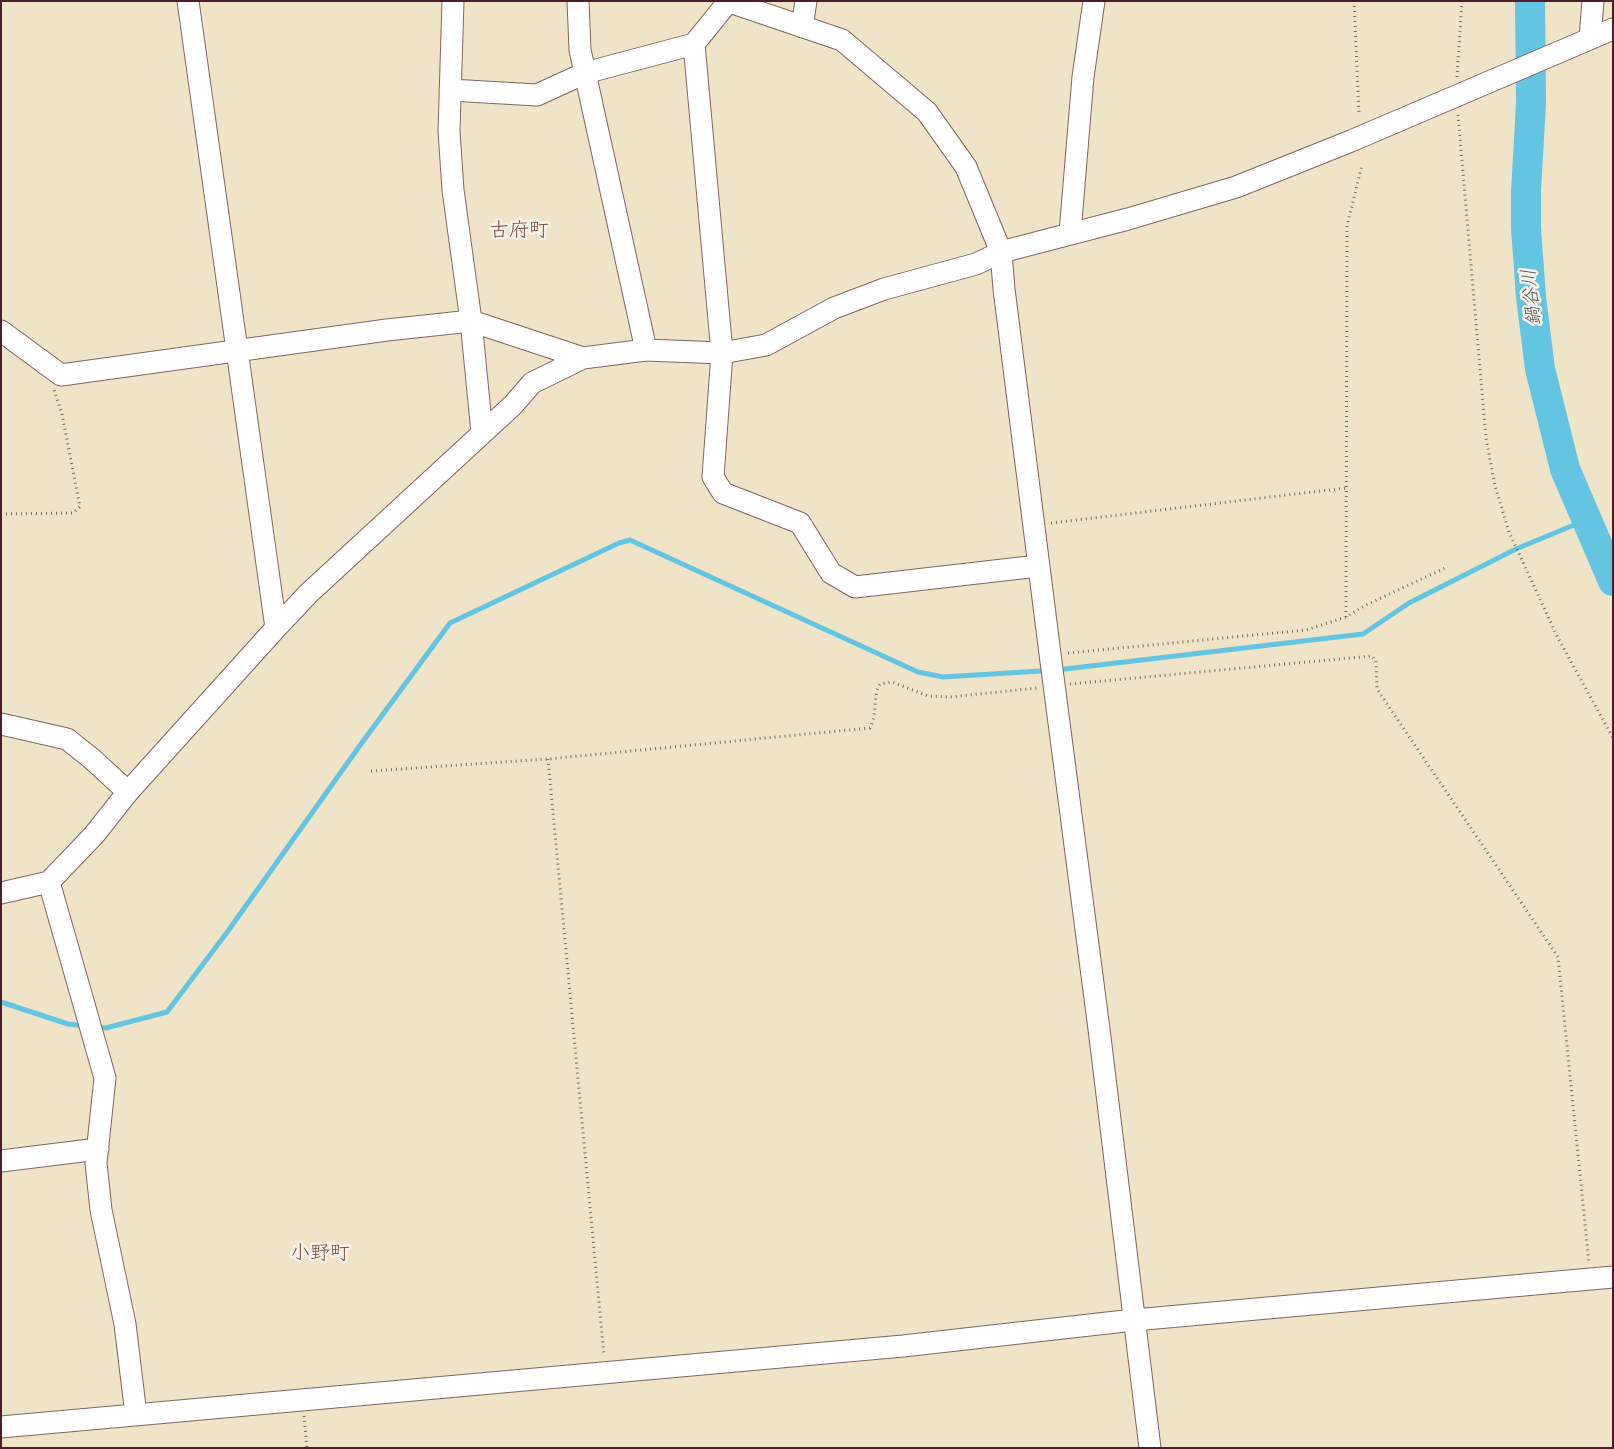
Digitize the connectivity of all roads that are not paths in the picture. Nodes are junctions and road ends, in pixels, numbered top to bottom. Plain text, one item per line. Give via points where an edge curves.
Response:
1 (188, 1) edge
2 (452, 1) edge
3 (578, 1) edge
4 (806, 1) edge
5 (1094, 1) edge
6 (1593, 1) edge
7 (728, 2) edge
8 (802, 27) junction
9 (1613, 29) edge
10 (1590, 38) junction
11 (694, 44) junction
12 (585, 74) junction
13 (450, 90) junction
14 (1070, 234) junction
15 (1002, 252) junction
16 (471, 321) junction
17 (1, 330) edge
18 (646, 350) junction
19 (238, 351) junction
20 (722, 353) junction
21 (583, 358) junction
22 (482, 433) junction
23 (1038, 566) junction
24 (276, 628) junction
25 (1, 724) edge
26 (128, 792) junction
27 (50, 882) junction
28 (1, 893) edge
29 (98, 1149) junction
30 (1, 1161) edge
31 (1613, 1277) edge
32 (1134, 1320) junction
33 (136, 1415) junction
34 (1, 1427) edge
35 (1150, 1448) edge

1 - 19 street
2 - 13 street
3 - 12 street via 580,50
4 - 8 street
5 - 14 street via 1083,77
6 - 10 street
7 - 8 street
7 - 11 street
8 - 15 street via 842,40 927,112 966,167
9 - 10 street
10 - 14 street via 1236,187
11 - 12 street
11 - 20 street
12 - 13 street via 537,95
12 - 18 street
13 - 16 street via 453,190
14 - 15 street
15 - 20 street via 976,264 884,289 834,308 766,345
15 - 23 street
16 - 19 street
16 - 21 street
16 - 22 street
17 - 19 street via 61,375
18 - 20 street
18 - 21 street
19 - 24 street
20 - 23 street via 713,477 723,493 800,523 831,573 855,587
21 - 22 street via 532,383
22 - 24 street via 309,593
23 - 32 street
24 - 26 street
25 - 26 street via 67,739
26 - 27 street
27 - 28 street
27 - 29 street via 105,1078
29 - 30 street
29 - 33 street via 100,1210 125,1324
31 - 32 street
32 - 33 street via 903,1346
32 - 35 street
33 - 34 street

